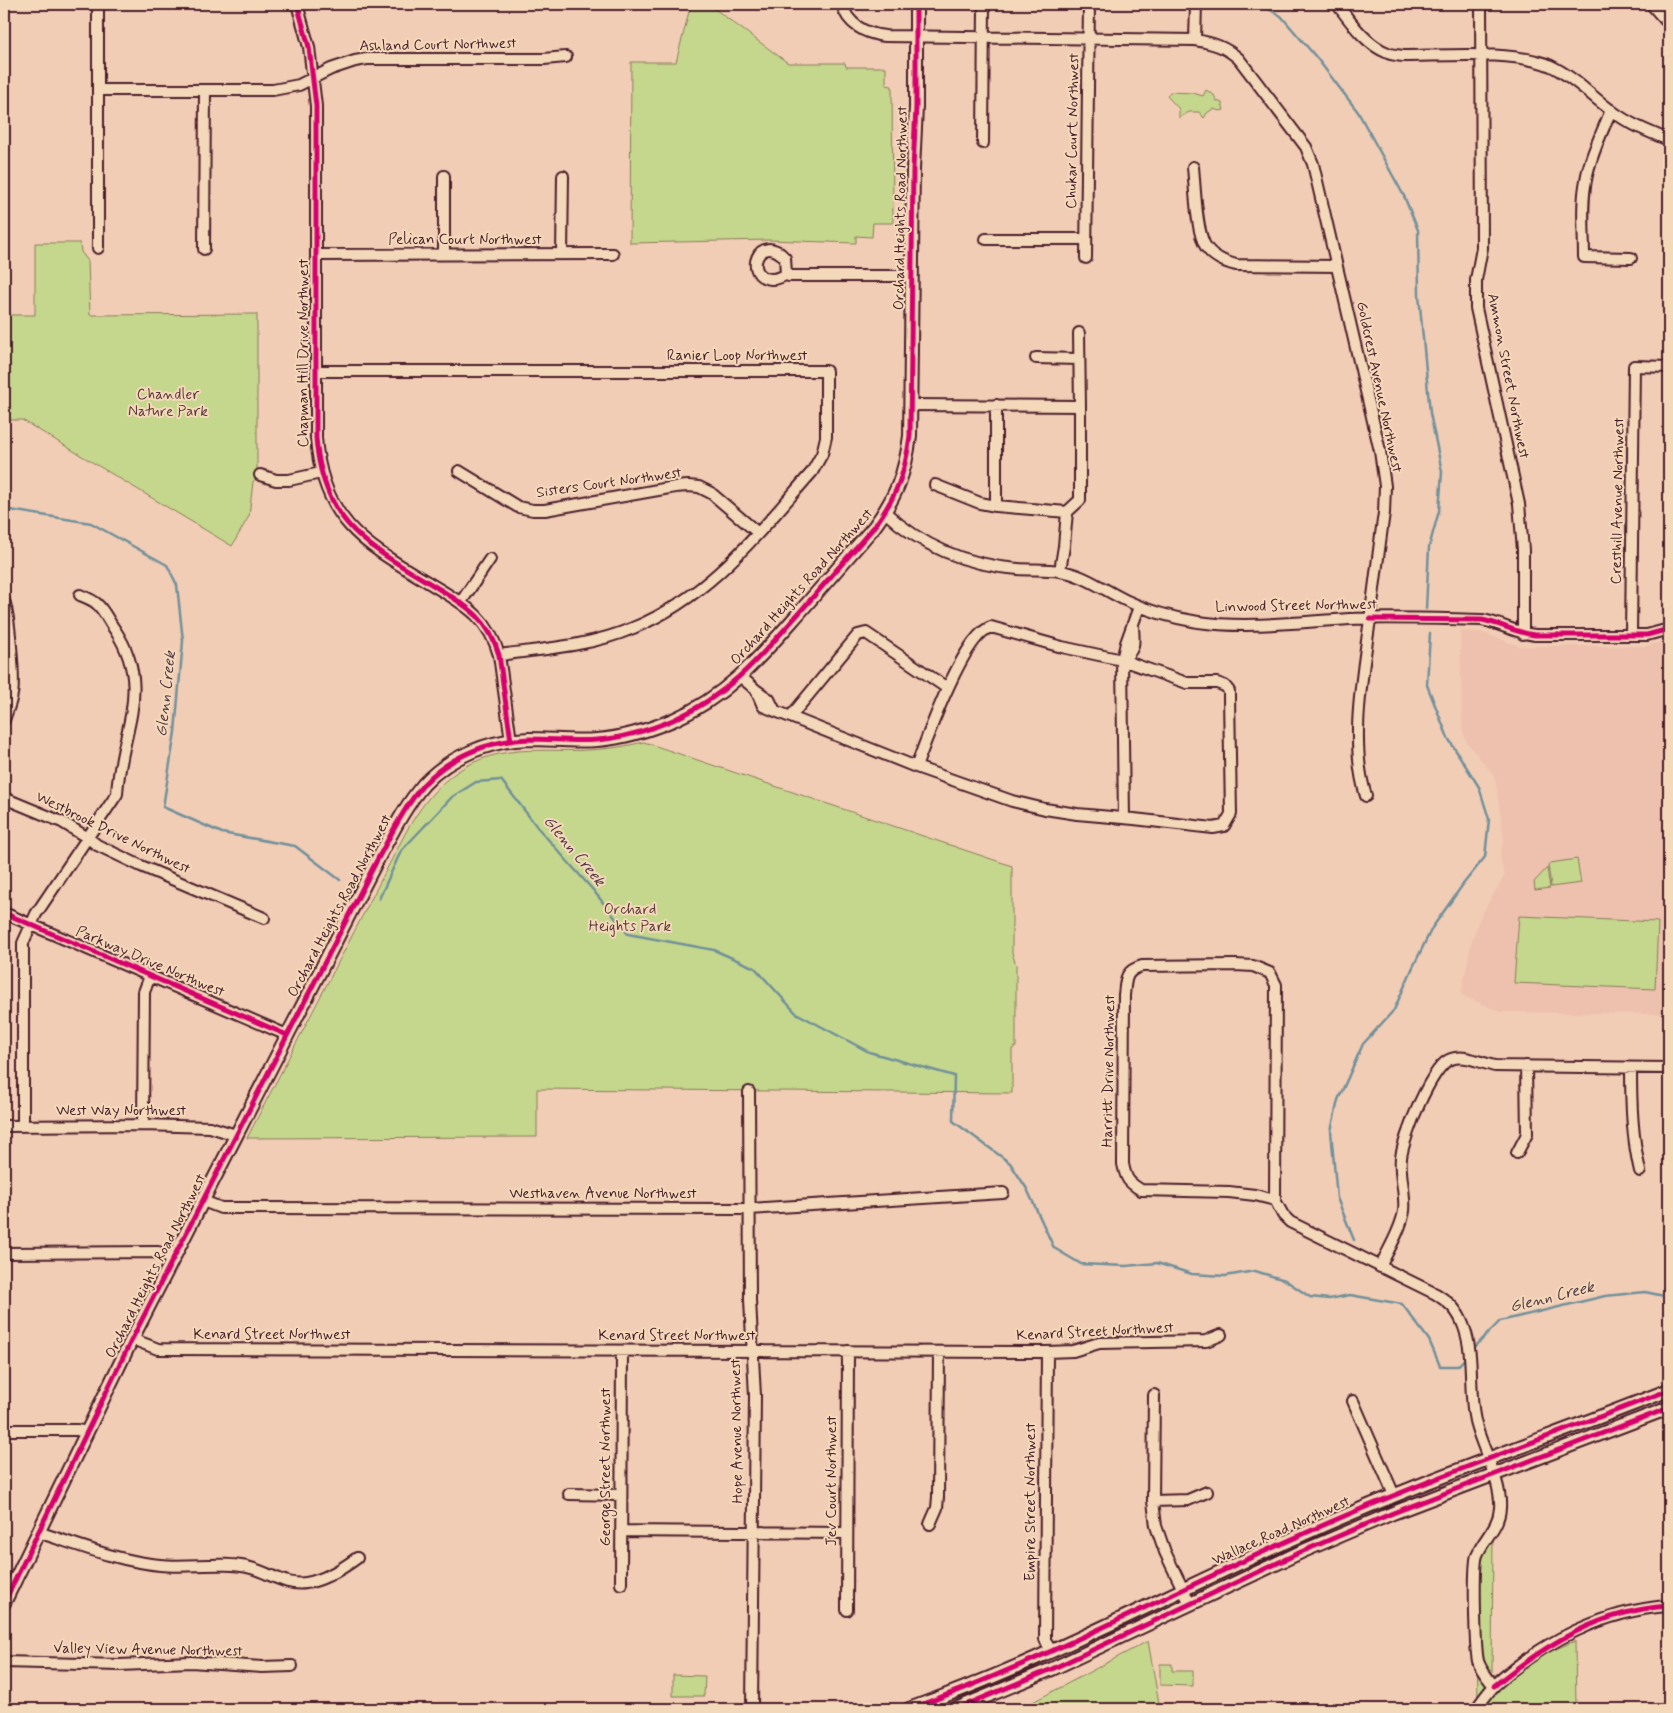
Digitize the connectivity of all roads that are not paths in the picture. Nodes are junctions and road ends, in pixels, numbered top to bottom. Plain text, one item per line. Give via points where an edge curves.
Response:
1 (98, 4) edge
2 (297, 4) edge
3 (842, 4) edge
4 (916, 4) edge
5 (984, 4) edge
6 (1089, 4) edge
7 (1196, 4) edge
8 (1337, 4) edge
9 (1481, 4) edge
10 (1651, 4) edge
11 (1669, 23) edge
12 (916, 37) junction
13 (984, 38) junction
14 (1089, 39) junction
15 (1195, 40) junction
16 (1481, 56) junction
17 (566, 57) dead end
18 (314, 76) junction
19 (98, 90) junction
20 (205, 90) junction
21 (1611, 110) junction
22 (1669, 140) edge
23 (983, 143) dead end
24 (1193, 167) dead end
25 (444, 176) dead end
26 (563, 176) dead end
27 (986, 239) dead end
28 (1086, 239) junction
29 (98, 248) dead end
30 (204, 249) dead end
31 (562, 254) junction
32 (613, 254) dead end
33 (316, 255) junction
34 (444, 255) junction
35 (1086, 258) dead end
36 (1631, 258) dead end
37 (1337, 266) junction
38 (786, 274) dead end
39 (912, 276) junction
40 (1079, 333) dead end
41 (1036, 358) dead end
42 (1079, 359) junction
43 (1669, 367) edge
44 (316, 371) junction
45 (910, 405) junction
46 (996, 405) junction
47 (1080, 406) junction
48 (459, 471) dead end
49 (320, 473) junction
50 (260, 475) dead end
51 (935, 485) dead end
52 (996, 506) junction
53 (885, 512) junction
54 (1067, 512) junction
55 (758, 533) junction
56 (490, 559) dead end
57 (1060, 571) junction
58 (80, 595) dead end
59 (4, 601) edge
60 (461, 602) junction
61 (1140, 607) junction
62 (1370, 619) junction
63 (1669, 629) edge
64 (1523, 634) junction
65 (1631, 635) junction
66 (499, 655) junction
67 (1122, 660) junction
68 (740, 676) junction
69 (947, 688) junction
70 (791, 716) junction
71 (4, 720) edge
72 (511, 741) junction
73 (916, 767) junction
74 (1366, 796) dead end
75 (4, 798) edge
76 (1124, 818) junction
77 (88, 838) junction
78 (4, 913) edge
79 (264, 918) dead end
80 (31, 925) junction
81 (150, 976) junction
82 (287, 1035) junction
83 (1526, 1066) junction
84 (1631, 1068) junction
85 (1669, 1068) edge
86 (749, 1092) dead end
87 (143, 1125) junction
88 (4, 1126) edge
89 (23, 1126) junction
90 (236, 1135) junction
91 (1517, 1153) dead end
92 (1640, 1171) dead end
93 (1003, 1193) dead end
94 (1276, 1200) junction
95 (203, 1201) junction
96 (749, 1209) junction
97 (4, 1253) edge
98 (173, 1258) junction
99 (1380, 1267) junction
100 (1221, 1334) dead end
101 (132, 1339) junction
102 (622, 1351) junction
103 (751, 1351) junction
104 (848, 1351) junction
105 (939, 1352) junction
106 (1047, 1352) junction
107 (1669, 1390) edge
108 (1154, 1395) dead end
109 (1353, 1401) dead end
110 (1669, 1408) edge
111 (4, 1430) edge
112 (87, 1432) junction
113 (1488, 1458) junction
114 (1493, 1473) junction
115 (1207, 1492) dead end
116 (569, 1494) dead end
117 (621, 1495) junction
118 (1394, 1495) junction
119 (1153, 1500) junction
120 (930, 1524) dead end
121 (621, 1531) junction
122 (38, 1532) junction
123 (754, 1532) junction
124 (847, 1533) junction
125 (357, 1558) dead end
126 (620, 1584) dead end
127 (1183, 1588) junction
128 (4, 1603) edge
129 (1190, 1604) junction
130 (1669, 1606) edge
131 (847, 1610) dead end
132 (1051, 1652) junction
133 (4, 1662) edge
134 (292, 1666) dead end
135 (1494, 1686) junction
136 (752, 1709) edge
137 (909, 1709) edge
138 (956, 1709) edge
139 (1476, 1709) edge

1 - 19 street
2 - 18 street, Chapman Hill Drive Northwest
3 - 12 street, Goldcrest Avenue Northwest via 850,20 861,30 885,36
4 - 12 main road, Orchard Heights Road Northwest
5 - 13 street
6 - 14 street, Chukar Court Northwest
7 - 15 street
8 - 16 street via 1375,47 1388,53 1403,56
9 - 16 street, Ammon Street Northwest
10 - 11 street
12 - 13 street, Goldcrest Avenue Northwest
12 - 39 main road, Orchard Heights Road Northwest
13 - 14 street, Goldcrest Avenue Northwest
13 - 23 street
14 - 15 street, Goldcrest Avenue Northwest
14 - 28 street, Chukar Court Northwest
15 - 37 street, Goldcrest Avenue Northwest via 1228,50 1239,60 1306,147
16 - 21 street via 1508,56 1550,65 1572,78
16 - 64 street, Ammon Street Northwest via 1482,248 1476,280 1476,308 1521,520
17 - 18 street, Ashland Court Northwest via 367,59
18 - 20 street, Ashland Court Northwest via 299,85 273,90
18 - 33 street, Chapman Hill Drive Northwest
19 - 20 street, Ashland Court Northwest
19 - 29 street
20 - 30 street
21 - 22 street via 1627,122
21 - 36 street via 1586,180 1584,257
24 - 37 street via 1200,234 1214,255 1236,265
25 - 34 street
26 - 31 street
27 - 28 street
28 - 35 street, Chukar Court Northwest
31 - 32 street, Pelican Court Northwest
31 - 34 street, Pelican Court Northwest
33 - 34 street, Pelican Court Northwest
33 - 44 street, Chapman Hill Drive Northwest
37 - 62 street, Goldcrest Avenue Northwest via 1380,451 1385,486
38 - 39 street
39 - 45 main road, Orchard Heights Road Northwest
40 - 42 street
41 - 42 street
42 - 47 street
43 - 65 street, Cresthill Avenue Northwest via 1634,366
44 - 49 street, Chapman Hill Drive Northwest via 316,438
44 - 55 street, Ranier Loop Northwest via 826,371 826,437 822,454 812,472
45 - 46 street
45 - 53 main road, Orchard Heights Road Northwest via 905,467
46 - 47 street
46 - 52 street
47 - 54 street via 1080,500
48 - 55 street, Sisters Court Northwest via 518,506 533,510 675,486 699,487 712,493
49 - 50 street via 289,480
49 - 60 street, Chapman Hill Drive Northwest via 346,522 371,547
51 - 52 street
52 - 54 street
53 - 57 street, Linwood Street Northwest via 915,536 957,557 1009,568
53 - 68 main road, Orchard Heights Road Northwest
54 - 57 street
55 - 66 street, Ranier Loop Northwest via 727,567 683,602 632,628 576,645
56 - 60 street
57 - 61 street, Linwood Street Northwest via 1087,580
58 - 77 street via 97,604 124,644 134,693 117,794
59 - 71 street via 8,614 13,684
60 - 66 street, Chapman Hill Drive Northwest via 488,629
61 - 62 street, Linwood Street Northwest via 1182,619 1230,624
61 - 67 street
62 - 64 street, Linwood Street Northwest via 1482,620
62 - 74 street, Goldcrest Avenue Northwest via 1358,759
63 - 65 street, Linwood Street Northwest
64 - 65 street, Linwood Street Northwest
66 - 72 street, Chapman Hill Drive Northwest
67 - 69 street via 991,626 984,628 964,656
67 - 76 street
67 - 76 street via 1187,683 1217,683 1229,691 1231,814 1224,826 1213,828
68 - 70 street via 769,699 775,711
68 - 72 main road, Orchard Heights Road Northwest via 701,705 675,719 628,736 599,740
69 - 70 street via 866,633 858,635
69 - 73 street
70 - 73 street
72 - 82 main road, Orchard Heights Road Northwest via 486,746 459,758 436,773 416,794 376,862
73 - 76 street via 1028,805
75 - 77 street, Westbrook Drive Northwest via 62,822
77 - 79 street, Westbrook Drive Northwest via 141,866
77 - 80 street
78 - 80 street, Parkway Drive Northwest
80 - 81 street, Parkway Drive Northwest
80 - 89 street via 24,943
81 - 82 street, Parkway Drive Northwest
81 - 87 street via 144,992
82 - 90 main road, Orchard Heights Road Northwest
83 - 84 street
83 - 91 street via 1527,1134
83 - 99 street via 1495,1066 1458,1057 1444,1062 1435,1073 1403,1145 1404,1212
84 - 85 street
84 - 92 street via 1632,1113
86 - 96 street, Hope Avenue Northwest
87 - 89 street, West Way Northwest
87 - 90 street, West Way Northwest via 210,1127
88 - 89 street, West Way Northwest
90 - 95 main road, Orchard Heights Road Northwest
93 - 96 street, Westhaven Avenue Northwest
94 - 94 street, Harritt Drive Northwest via 1230,1192 1141,1190 1125,1177 1124,995 1127,975 1134,968 1236,965 1253,966 1270,973 1276,985
94 - 99 street via 1290,1222
95 - 96 street, Westhaven Avenue Northwest via 221,1208
95 - 98 main road, Orchard Heights Road Northwest
96 - 103 street, Hope Avenue Northwest
97 - 98 street via 158,1252
98 - 101 main road, Orchard Heights Road Northwest
99 - 113 street via 1451,1303 1460,1316 1471,1363 1474,1419
100 - 106 street, Kenard Street Northwest via 1206,1341 1099,1343 1073,1351
101 - 102 street, Kenard Street Northwest via 158,1349
101 - 112 main road, Orchard Heights Road Northwest
102 - 103 street, Kenard Street Northwest
102 - 117 street, George Street Northwest
103 - 104 street, Kenard Street Northwest
103 - 123 street, Hope Avenue Northwest via 755,1396
104 - 105 street, Kenard Street Northwest
104 - 124 street, Jev Court Northwest
105 - 106 street, Kenard Street Northwest
105 - 120 street via 938,1497
106 - 132 street, Empire Street Northwest via 1045,1639
107 - 113 main road, Wallace Road Northwest
108 - 119 street
109 - 118 street
110 - 114 main road, Wallace Road Northwest
111 - 112 street
112 - 122 main road, Orchard Heights Road Northwest
113 - 114 street
113 - 118 main road, Wallace Road Northwest
114 - 129 main road, Wallace Road Northwest via 1301,1552
114 - 135 street via 1501,1506 1496,1527 1476,1558 1476,1614 1478,1659
115 - 119 street via 1188,1500
116 - 117 street
117 - 121 street, George Street Northwest
118 - 127 main road, Wallace Road Northwest
119 - 127 street via 1159,1535
121 - 123 street
121 - 126 street, George Street Northwest
122 - 125 street via 121,1559 161,1565 252,1568 293,1583 316,1581
122 - 128 main road, Orchard Heights Road Northwest
123 - 124 street
123 - 136 street, Hope Avenue Northwest
124 - 131 street, Jev Court Northwest
127 - 129 street
127 - 132 main road, Wallace Road Northwest
129 - 138 main road, Wallace Road Northwest via 1052,1669
130 - 135 street via 1610,1617 1582,1629 1546,1647
132 - 137 main road, Wallace Road Northwest
133 - 134 street, Valley View Avenue Northwest via 120,1666 191,1662
135 - 139 street

